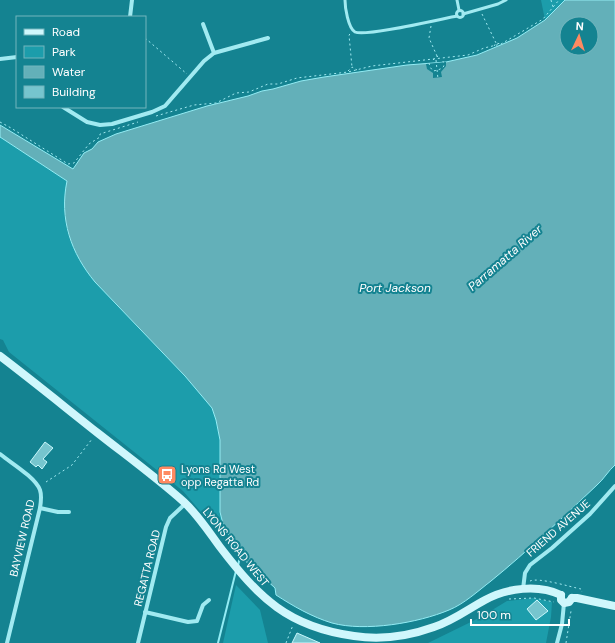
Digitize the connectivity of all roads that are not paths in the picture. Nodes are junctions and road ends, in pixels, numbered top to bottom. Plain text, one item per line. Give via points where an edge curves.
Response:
1 (132, 0) edge
2 (345, 0) edge
3 (457, 0) edge
4 (506, 0) edge
5 (459, 10) junction
6 (463, 14) junction
7 (130, 16) edge
8 (457, 16) junction
9 (203, 24) dead end
10 (268, 38) dead end
11 (214, 53) junction
12 (16, 56) edge
13 (0, 59) edge
14 (65, 108) edge
15 (0, 356) edge
16 (0, 454) edge
17 (615, 486) edge
18 (185, 504) junction
19 (40, 508) junction
20 (69, 512) dead end
21 (523, 585) junction
22 (562, 599) junction
23 (209, 600) dead end
24 (615, 606) edge
25 (145, 612) junction
26 (7, 643) edge
27 (138, 643) edge
28 (557, 643) edge

1 - 7 street
2 - 8 lane via 347,17 353,30 362,33
3 - 5 lane
4 - 6 lane
5 - 6 lane
5 - 8 lane
6 - 8 lane via 461,17
9 - 11 street
10 - 11 street
11 - 14 street via 165,106 152,112 100,126 87,122
12 - 13 street
15 - 18 main road, LYONS ROAD WEST
16 - 19 street, BAYVIEW ROAD via 39,487
17 - 21 street, FRIEND AVENUE via 590,514 530,565 525,573
18 - 21 main road, LYONS ROAD WEST via 241,574 264,598 295,619 338,634 389,637 418,632 464,614 495,595
18 - 25 street, REGATTA ROAD via 170,518 166,527
19 - 20 street
19 - 26 street, BAYVIEW ROAD
21 - 22 main road, LYONS ROAD WEST via 550,591
22 - 24 main road via 569,602 572,598 581,599
22 - 28 street via 562,624
23 - 25 street via 197,621 188,622
25 - 27 street, REGATTA ROAD

